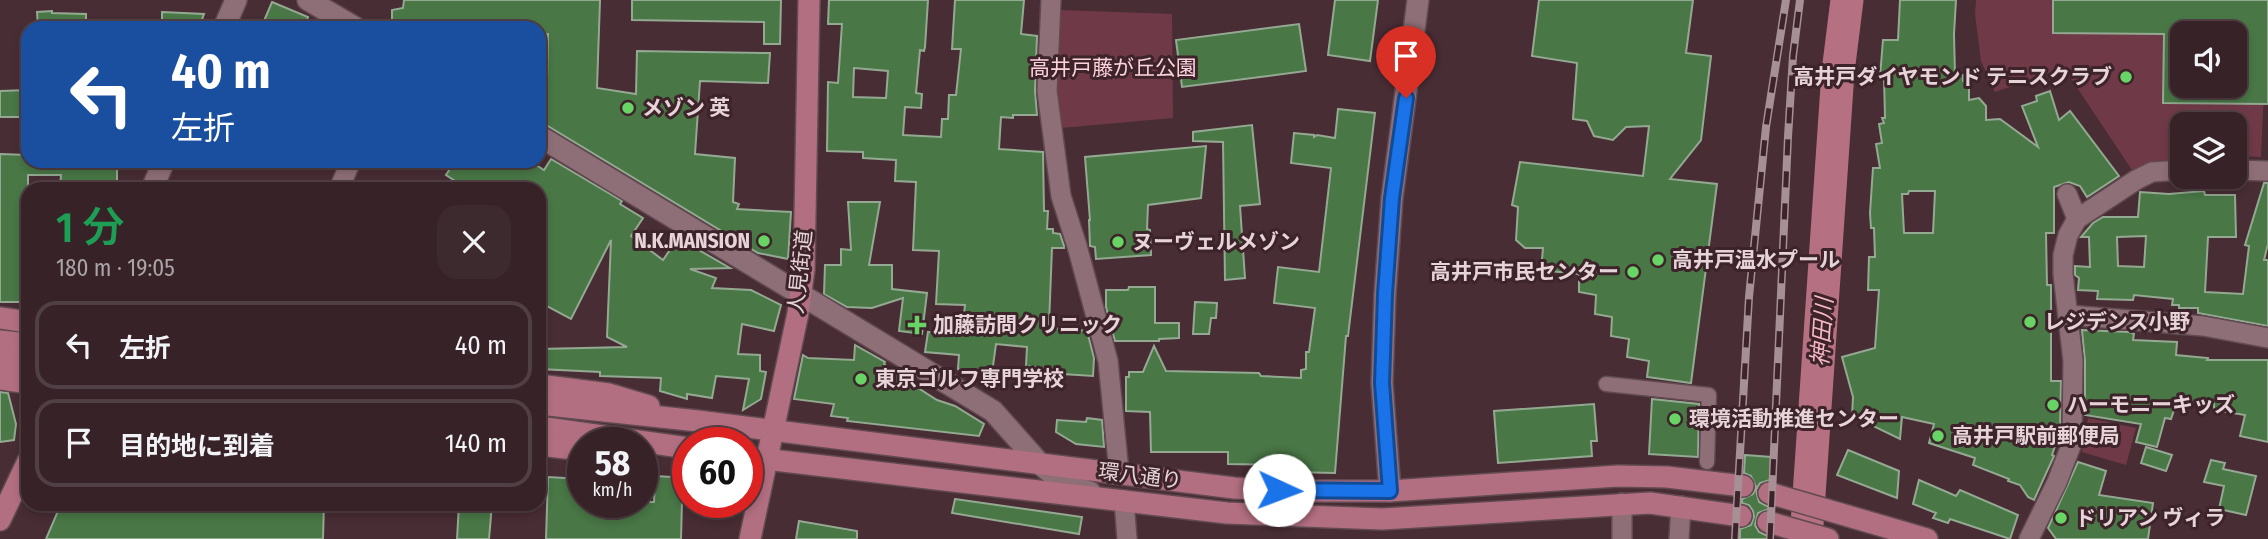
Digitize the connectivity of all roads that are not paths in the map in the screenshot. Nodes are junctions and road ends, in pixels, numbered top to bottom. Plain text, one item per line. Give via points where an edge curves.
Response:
1 (236, 0) edge
2 (308, 0) edge
3 (809, 0) edge
4 (1051, 0) edge
5 (1418, 0) edge
6 (227, 21) edge
7 (344, 21) edge
8 (546, 140) edge
9 (2247, 170) edge
10 (2170, 171) edge
11 (2268, 171) edge
12 (2067, 194) dead end
13 (2077, 219) junction
14 (800, 296) junction
15 (2069, 315) junction
16 (0, 318) edge
17 (21, 321) edge
18 (2268, 338) edge
19 (0, 341) edge
20 (21, 343) edge
21 (0, 360) edge
22 (21, 362) edge
23 (0, 379) edge
24 (21, 382) edge
25 (1606, 384) dead end
26 (546, 386) edge
27 (546, 405) edge
28 (698, 421) junction
29 (546, 428) edge
30 (771, 431) junction
31 (546, 446) edge
32 (763, 446) edge
33 (672, 447) edge
34 (567, 448) edge
35 (763, 459) edge
36 (1707, 462) dead end
37 (1040, 464) junction
38 (1119, 472) junction
39 (21, 476) edge
40 (1743, 486) dead end
41 (1390, 491) junction
42 (1779, 495) dead end
43 (1119, 500) junction
44 (1622, 503) junction
45 (1681, 506) junction
46 (1741, 516) dead end
47 (752, 518) edge
48 (0, 520) edge
49 (1768, 522) dead end
50 (750, 539) edge
51 (1128, 539) edge
52 (1622, 539) edge
53 (1679, 539) edge
54 (1826, 539) edge
55 (1927, 539) edge
56 (2029, 539) edge

1 - 6 street
2 - 7 street
3 - 14 main road, 人見街道
4 - 38 street via 1047,91 1061,196 1108,361
5 - 41 street via 1392,198 1385,294 1382,383
8 - 14 street
9 - 11 street
10 - 13 street via 2152,172 2136,180
12 - 13 street
13 - 15 street via 2063,255
14 - 30 main road, 人見街道
14 - 37 street via 993,411
15 - 18 street via 2203,326
15 - 56 street via 2072,443
16 - 17 main road
19 - 20 main road
21 - 22 main road
23 - 24 main road
25 - 36 street via 1709,395
26 - 28 main road via 609,394
27 - 28 main road, 環八通り
28 - 30 main road, 環八通り
29 - 33 main road
30 - 32 main road, 人見街道
30 - 37 main road, 環八通り
31 - 34 main road
35 - 43 main road, 環八通り
37 - 38 main road, 環八通り
37 - 43 street via 1066,485
38 - 41 main road, 環八通り via 1234,488
39 - 48 main road
40 - 41 main road, 環八通り via 1618,476
42 - 55 main road
43 - 44 main road, 環八通り via 1227,513 1382,519
43 - 51 street
44 - 45 main road, 環八通り
44 - 52 street
45 - 46 main road, 環八通り
45 - 53 street
47 - 50 main road, 人見街道
49 - 54 main road

